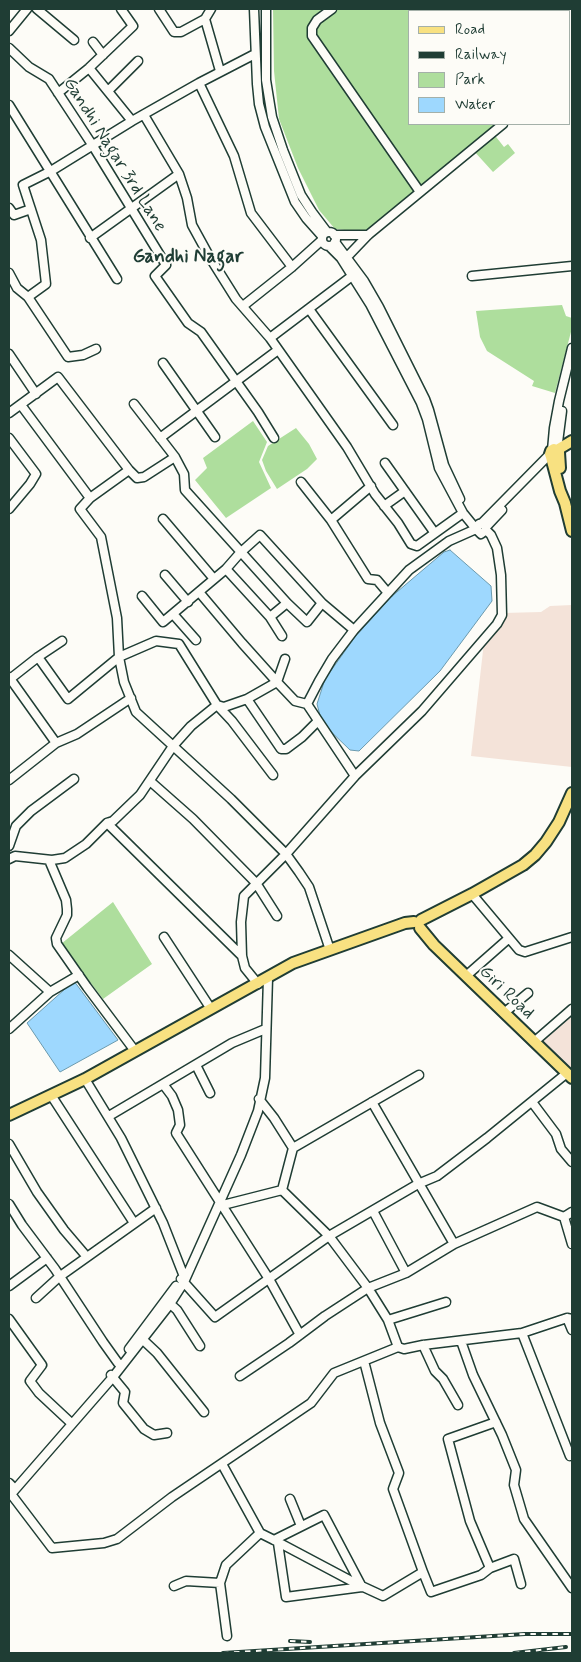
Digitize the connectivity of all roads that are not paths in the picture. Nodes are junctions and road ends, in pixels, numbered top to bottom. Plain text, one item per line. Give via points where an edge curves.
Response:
1 (27, 9) edge
2 (37, 9) edge
3 (122, 9) edge
4 (159, 9) edge
5 (211, 9) edge
6 (254, 9) edge
7 (266, 9) edge
8 (332, 9) edge
9 (205, 19) junction
10 (9, 31) edge
11 (74, 40) dead end
12 (92, 42) dead end
13 (9, 48) edge
14 (255, 54) junction
15 (103, 55) junction
16 (138, 61) dead end
17 (89, 68) junction
18 (220, 71) junction
19 (199, 83) junction
20 (108, 91) junction
21 (58, 93) junction
22 (9, 105) edge
23 (144, 115) junction
24 (132, 121) junction
25 (502, 125) edge
26 (93, 146) junction
27 (51, 171) junction
28 (180, 174) junction
29 (420, 192) junction
30 (9, 208) edge
31 (31, 209) junction
32 (131, 210) junction
33 (368, 235) junction
34 (90, 238) junction
35 (328, 239) junction
36 (347, 256) junction
37 (572, 266) edge
38 (292, 267) junction
39 (9, 273) edge
40 (352, 276) junction
41 (472, 276) dead end
42 (117, 279) dead end
43 (17, 288) junction
44 (9, 293) edge
45 (28, 297) junction
46 (243, 306) junction
47 (309, 309) junction
48 (270, 338) junction
49 (572, 348) edge
50 (96, 349) dead end
51 (278, 350) junction
52 (9, 354) edge
53 (163, 363) dead end
54 (572, 365) edge
55 (237, 381) junction
56 (36, 394) junction
57 (134, 404) dead end
58 (21, 405) junction
59 (197, 410) junction
60 (9, 413) edge
61 (393, 425) dead end
62 (215, 437) dead end
63 (9, 438) edge
64 (160, 438) junction
65 (274, 438) dead end
66 (572, 441) edge
67 (554, 454) junction
68 (174, 458) junction
69 (385, 464) dead end
70 (129, 470) junction
71 (302, 482) dead end
72 (370, 486) junction
73 (405, 491) junction
74 (90, 498) junction
75 (384, 506) junction
76 (9, 509) edge
77 (463, 513) junction
78 (163, 519) dead end
79 (331, 520) junction
80 (482, 528) junction
81 (572, 528) edge
82 (434, 532) junction
83 (240, 552) junction
84 (226, 568) junction
85 (165, 575) dead end
86 (214, 579) junction
87 (199, 592) junction
88 (388, 593) junction
89 (142, 596) dead end
90 (188, 602) junction
91 (287, 603) junction
92 (322, 603) junction
93 (173, 614) junction
94 (270, 617) junction
95 (354, 630) junction
96 (282, 636) dead end
97 (196, 640) dead end
98 (62, 641) dead end
99 (38, 657) junction
100 (119, 657) junction
101 (285, 659) dead end
102 (9, 678) edge
103 (277, 682) junction
104 (131, 698) junction
105 (246, 699) junction
106 (307, 704) junction
107 (217, 705) junction
108 (318, 722) junction
109 (56, 743) junction
110 (173, 746) junction
111 (272, 775) dead end
112 (355, 776) junction
113 (74, 779) dead end
114 (9, 780) edge
115 (150, 781) junction
116 (572, 793) edge
117 (107, 824) junction
118 (9, 846) edge
119 (286, 854) junction
120 (9, 859) edge
121 (49, 860) junction
122 (256, 883) junction
123 (472, 894) junction
124 (277, 916) dead end
125 (418, 923) junction
126 (164, 937) dead end
127 (508, 938) junction
128 (572, 940) edge
129 (330, 950) junction
130 (9, 955) edge
131 (242, 956) junction
132 (79, 975) junction
133 (466, 976) junction
134 (263, 981) junction
135 (50, 992) junction
136 (528, 993) dead end
137 (211, 1009) junction
138 (572, 1009) edge
139 (504, 1013) junction
140 (9, 1029) edge
141 (263, 1030) junction
142 (534, 1042) junction
143 (135, 1051) junction
144 (196, 1066) junction
145 (419, 1075) dead end
146 (570, 1075) edge
147 (85, 1079) junction
148 (163, 1084) junction
149 (210, 1093) dead end
150 (51, 1095) junction
151 (259, 1099) junction
152 (372, 1102) junction
153 (532, 1102) junction
154 (9, 1115) edge
155 (108, 1116) junction
156 (9, 1144) edge
157 (293, 1148) junction
158 (572, 1162) edge
159 (418, 1184) junction
160 (282, 1190) junction
161 (220, 1201) junction
162 (9, 1204) edge
163 (156, 1208) junction
164 (373, 1211) junction
165 (572, 1212) edge
166 (564, 1218) junction
167 (134, 1224) junction
168 (329, 1236) junction
169 (454, 1244) junction
170 (572, 1244) edge
171 (47, 1258) junction
172 (87, 1258) junction
173 (406, 1273) junction
174 (59, 1277) junction
175 (182, 1278) junction
176 (268, 1278) junction
177 (9, 1286) edge
178 (368, 1288) junction
179 (36, 1298) dead end
180 (168, 1302) junction
181 (446, 1302) dead end
182 (9, 1319) edge
183 (570, 1319) edge
184 (388, 1320) junction
185 (572, 1330) edge
186 (522, 1333) junction
187 (300, 1335) junction
188 (141, 1338) junction
189 (461, 1341) junction
190 (424, 1345) junction
191 (200, 1346) dead end
192 (398, 1347) junction
193 (364, 1361) junction
194 (118, 1363) junction
195 (111, 1375) junction
196 (240, 1376) dead end
197 (458, 1405) dead end
198 (204, 1412) dead end
199 (69, 1421) junction
200 (496, 1422) junction
201 (167, 1433) dead end
202 (570, 1456) dead end
203 (222, 1464) junction
204 (10, 1491) edge
205 (290, 1499) dead end
206 (301, 1526) junction
207 (260, 1533) junction
208 (276, 1541) junction
209 (490, 1568) junction
210 (423, 1572) junction
211 (220, 1583) junction
212 (521, 1584) dead end
213 (174, 1586) dead end
214 (362, 1587) junction
215 (572, 1588) edge
216 (227, 1636) dead end

1 - 10 street
2 - 11 street
3 - 15 street via 133,26
4 - 9 street via 174,32 181,32
5 - 9 street
6 - 14 street
7 - 35 street via 266,80 272,117 300,195
8 - 29 street via 317,20 312,36
9 - 18 street
12 - 15 street
13 - 21 street, Gandhi Nagar 3rd Lane via 29,67 49,79
14 - 18 street
14 - 35 street via 259,104 276,156 299,209
15 - 17 street
16 - 20 street
17 - 20 street
17 - 21 street
18 - 19 street
19 - 23 street
19 - 38 street via 234,156 251,213
20 - 24 street
21 - 26 street, Gandhi Nagar 3rd Lane
22 - 27 street
23 - 24 street
23 - 28 street
24 - 26 street
25 - 29 street
26 - 27 street
26 - 32 street, Gandhi Nagar 3rd Lane
27 - 31 street via 23,186
27 - 34 street
28 - 32 street
28 - 46 street via 192,225
29 - 33 street
30 - 31 street via 14,215
31 - 45 street via 41,240 46,284
32 - 34 street
32 - 55 street, Gandhi Nagar 3rd Lane via 166,265 155,276 188,323 201,332
33 - 35 street
33 - 36 street
34 - 42 street
35 - 36 street
35 - 38 street
35 - 40 street
36 - 80 street via 379,308 429,410 444,466 464,508
37 - 41 street
38 - 46 street
39 - 43 street
40 - 47 street
40 - 77 street via 418,397 439,468
43 - 44 street
43 - 45 street
45 - 50 street via 68,358
46 - 48 street
47 - 48 street
47 - 61 street
48 - 51 street
49 - 67 street via 554,428
51 - 55 street
51 - 72 street via 347,447
52 - 56 street
53 - 59 street
54 - 67 street
55 - 59 street
55 - 65 street
56 - 58 street
56 - 70 street via 58,377
57 - 64 street
58 - 60 street
58 - 74 street
59 - 62 street
59 - 64 street
63 - 76 street via 36,474
64 - 68 street
66 - 67 main road
67 - 80 street
67 - 81 main road
68 - 70 street via 137,478
68 - 83 street via 184,474 185,490
69 - 73 street
70 - 74 street
71 - 79 street
72 - 75 street
72 - 79 street
73 - 75 street
73 - 82 street
74 - 100 street via 80,508 101,537 117,618
75 - 82 street via 411,544 417,546
77 - 80 street
77 - 82 street
78 - 86 street
79 - 88 street via 368,579 377,580
80 - 88 street via 449,541 409,570
80 - 112 street via 494,541 501,575 502,614 497,624 422,712
83 - 84 street
83 - 91 street
83 - 92 street via 260,535
84 - 86 street
84 - 94 street
85 - 90 street
86 - 87 street
87 - 90 street
87 - 103 street
88 - 95 street
89 - 93 street via 163,622
90 - 93 street
91 - 92 street via 306,622
91 - 94 street
92 - 95 street
93 - 97 street
94 - 96 street
95 - 106 street via 332,659
98 - 99 street
99 - 100 street via 68,698
99 - 102 street
100 - 104 street
100 - 107 street via 156,641 179,644
101 - 103 street
102 - 109 street
103 - 105 street
103 - 106 street via 295,701
104 - 109 street via 77,734
104 - 110 street via 136,712
105 - 107 street via 224,707
105 - 108 street via 281,748 286,749
106 - 108 street
107 - 110 street
107 - 111 street
108 - 112 street
109 - 114 street
110 - 115 street
110 - 119 street
112 - 119 street
113 - 118 street via 16,826
115 - 117 street via 140,795
115 - 122 street
116 - 123 main road via 559,822 535,855
117 - 121 street via 65,858
117 - 131 street
119 - 122 street
119 - 129 street via 309,887
120 - 121 street via 15,856
121 - 132 street via 67,909 56,938 57,944
122 - 124 street
122 - 131 street via 244,896
123 - 125 main road
123 - 127 street
125 - 129 main road via 405,923
125 - 133 main road, Giri Road via 434,945
126 - 137 street
127 - 128 street via 525,952
127 - 133 street
129 - 134 main road via 293,963
130 - 135 street
131 - 134 street via 245,968
132 - 135 street
132 - 143 street
133 - 139 main road, Giri Road
134 - 137 main road
134 - 141 street
134 - 151 street via 264,1078
135 - 140 street
136 - 139 street
137 - 143 main road
138 - 142 street
139 - 142 main road, Giri Road
141 - 144 street via 232,1043
141 - 151 street
142 - 146 main road, Giri Road
143 - 147 main road
144 - 148 street
144 - 149 street
145 - 152 street
146 - 153 street
147 - 150 main road
147 - 155 street
148 - 155 street
148 - 161 street via 178,1110 180,1125 176,1133
150 - 154 main road
150 - 167 street
151 - 157 street
151 - 161 street
152 - 157 street
152 - 159 street
153 - 158 street
153 - 159 street via 437,1176
155 - 163 street
156 - 172 street via 37,1192
157 - 160 street
159 - 164 street
159 - 169 street
160 - 161 street
160 - 168 street
161 - 175 street
161 - 176 street
162 - 171 street
163 - 167 street
163 - 175 street
164 - 168 street
164 - 173 street
165 - 166 street
166 - 169 street via 537,1207
166 - 170 street
167 - 172 street
168 - 176 street
168 - 178 street
169 - 173 street
171 - 174 street
171 - 177 street
172 - 174 street
173 - 178 street
174 - 179 street
174 - 194 street
175 - 176 street via 215,1317
175 - 180 street
176 - 187 street
178 - 184 street
178 - 187 street
180 - 188 street
180 - 191 street via 178,1310
181 - 184 street
182 - 199 street via 42,1364 30,1381
183 - 185 street
183 - 186 street
184 - 192 street
186 - 189 street
186 - 202 street
187 - 196 street
188 - 194 street
188 - 195 street
188 - 198 street
189 - 190 street
189 - 200 street
190 - 192 street
190 - 197 street via 435,1371
192 - 193 street
193 - 203 street via 334,1373 310,1403
193 - 210 street via 380,1423 399,1473 392,1489
194 - 195 street
195 - 199 street
195 - 201 street via 125,1392 123,1403 144,1429 154,1435
195 - 204 street
199 - 204 street
200 - 209 street via 448,1439 470,1521
200 - 215 street via 516,1470 514,1485 524,1519
203 - 204 street via 117,1539 104,1543 52,1548
203 - 207 street
205 - 206 street
206 - 208 street
206 - 214 street via 324,1515
207 - 208 street
207 - 211 street via 226,1565
208 - 214 street
208 - 214 street via 286,1597
209 - 210 street via 481,1575 431,1592
209 - 212 street via 514,1559
210 - 214 street via 383,1596
211 - 213 street via 186,1581
211 - 216 street

